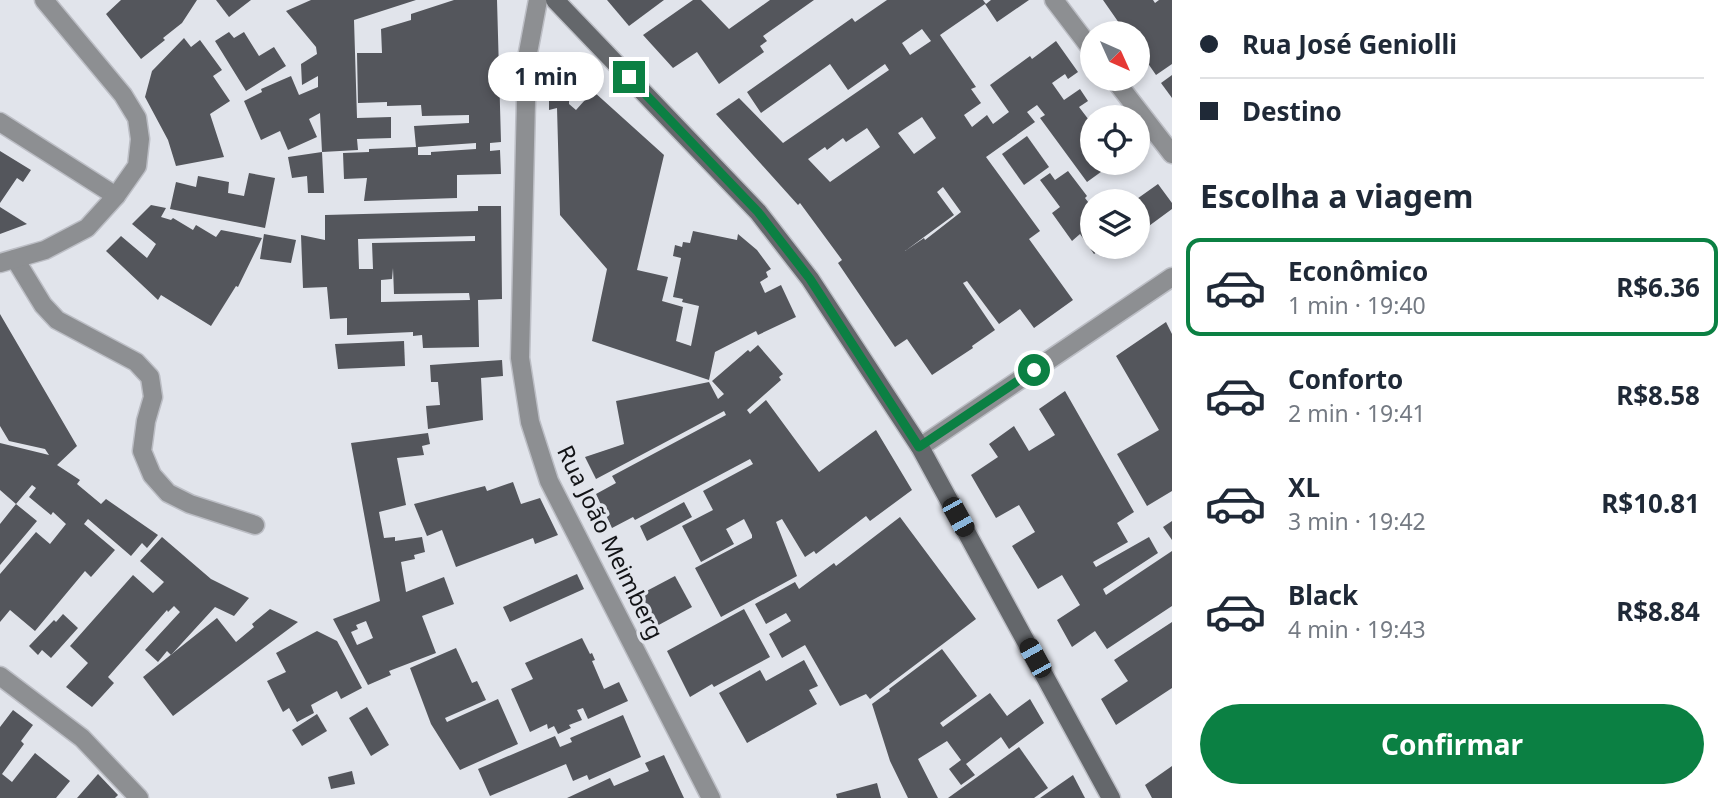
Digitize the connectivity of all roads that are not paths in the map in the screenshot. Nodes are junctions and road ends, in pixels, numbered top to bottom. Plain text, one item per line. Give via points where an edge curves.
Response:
1 (44, 0) edge
2 (538, 0) edge
3 (555, 0) edge
4 (1054, 0) edge
5 (1080, 34) edge
6 (1123, 91) edge
7 (0, 122) edge
8 (1172, 155) edge
9 (116, 196) junction
10 (8, 261) edge
11 (1172, 277) edge
12 (919, 447) junction
13 (254, 525) dead end
14 (0, 676) edge
15 (139, 798) edge
16 (711, 798) edge
17 (1111, 798) edge

1 - 9 street via 123,95 136,118 140,139 137,166
2 - 16 street, Rua João Meimberg via 527,58 520,358 530,422 549,481
3 - 12 street via 758,212 810,279
4 - 5 street
6 - 8 street
7 - 9 street
9 - 10 street via 86,228 45,250
10 - 13 street via 58,320 136,362 149,377 153,397 142,451 152,475 168,493
11 - 12 street
12 - 17 street
14 - 15 street via 82,738

